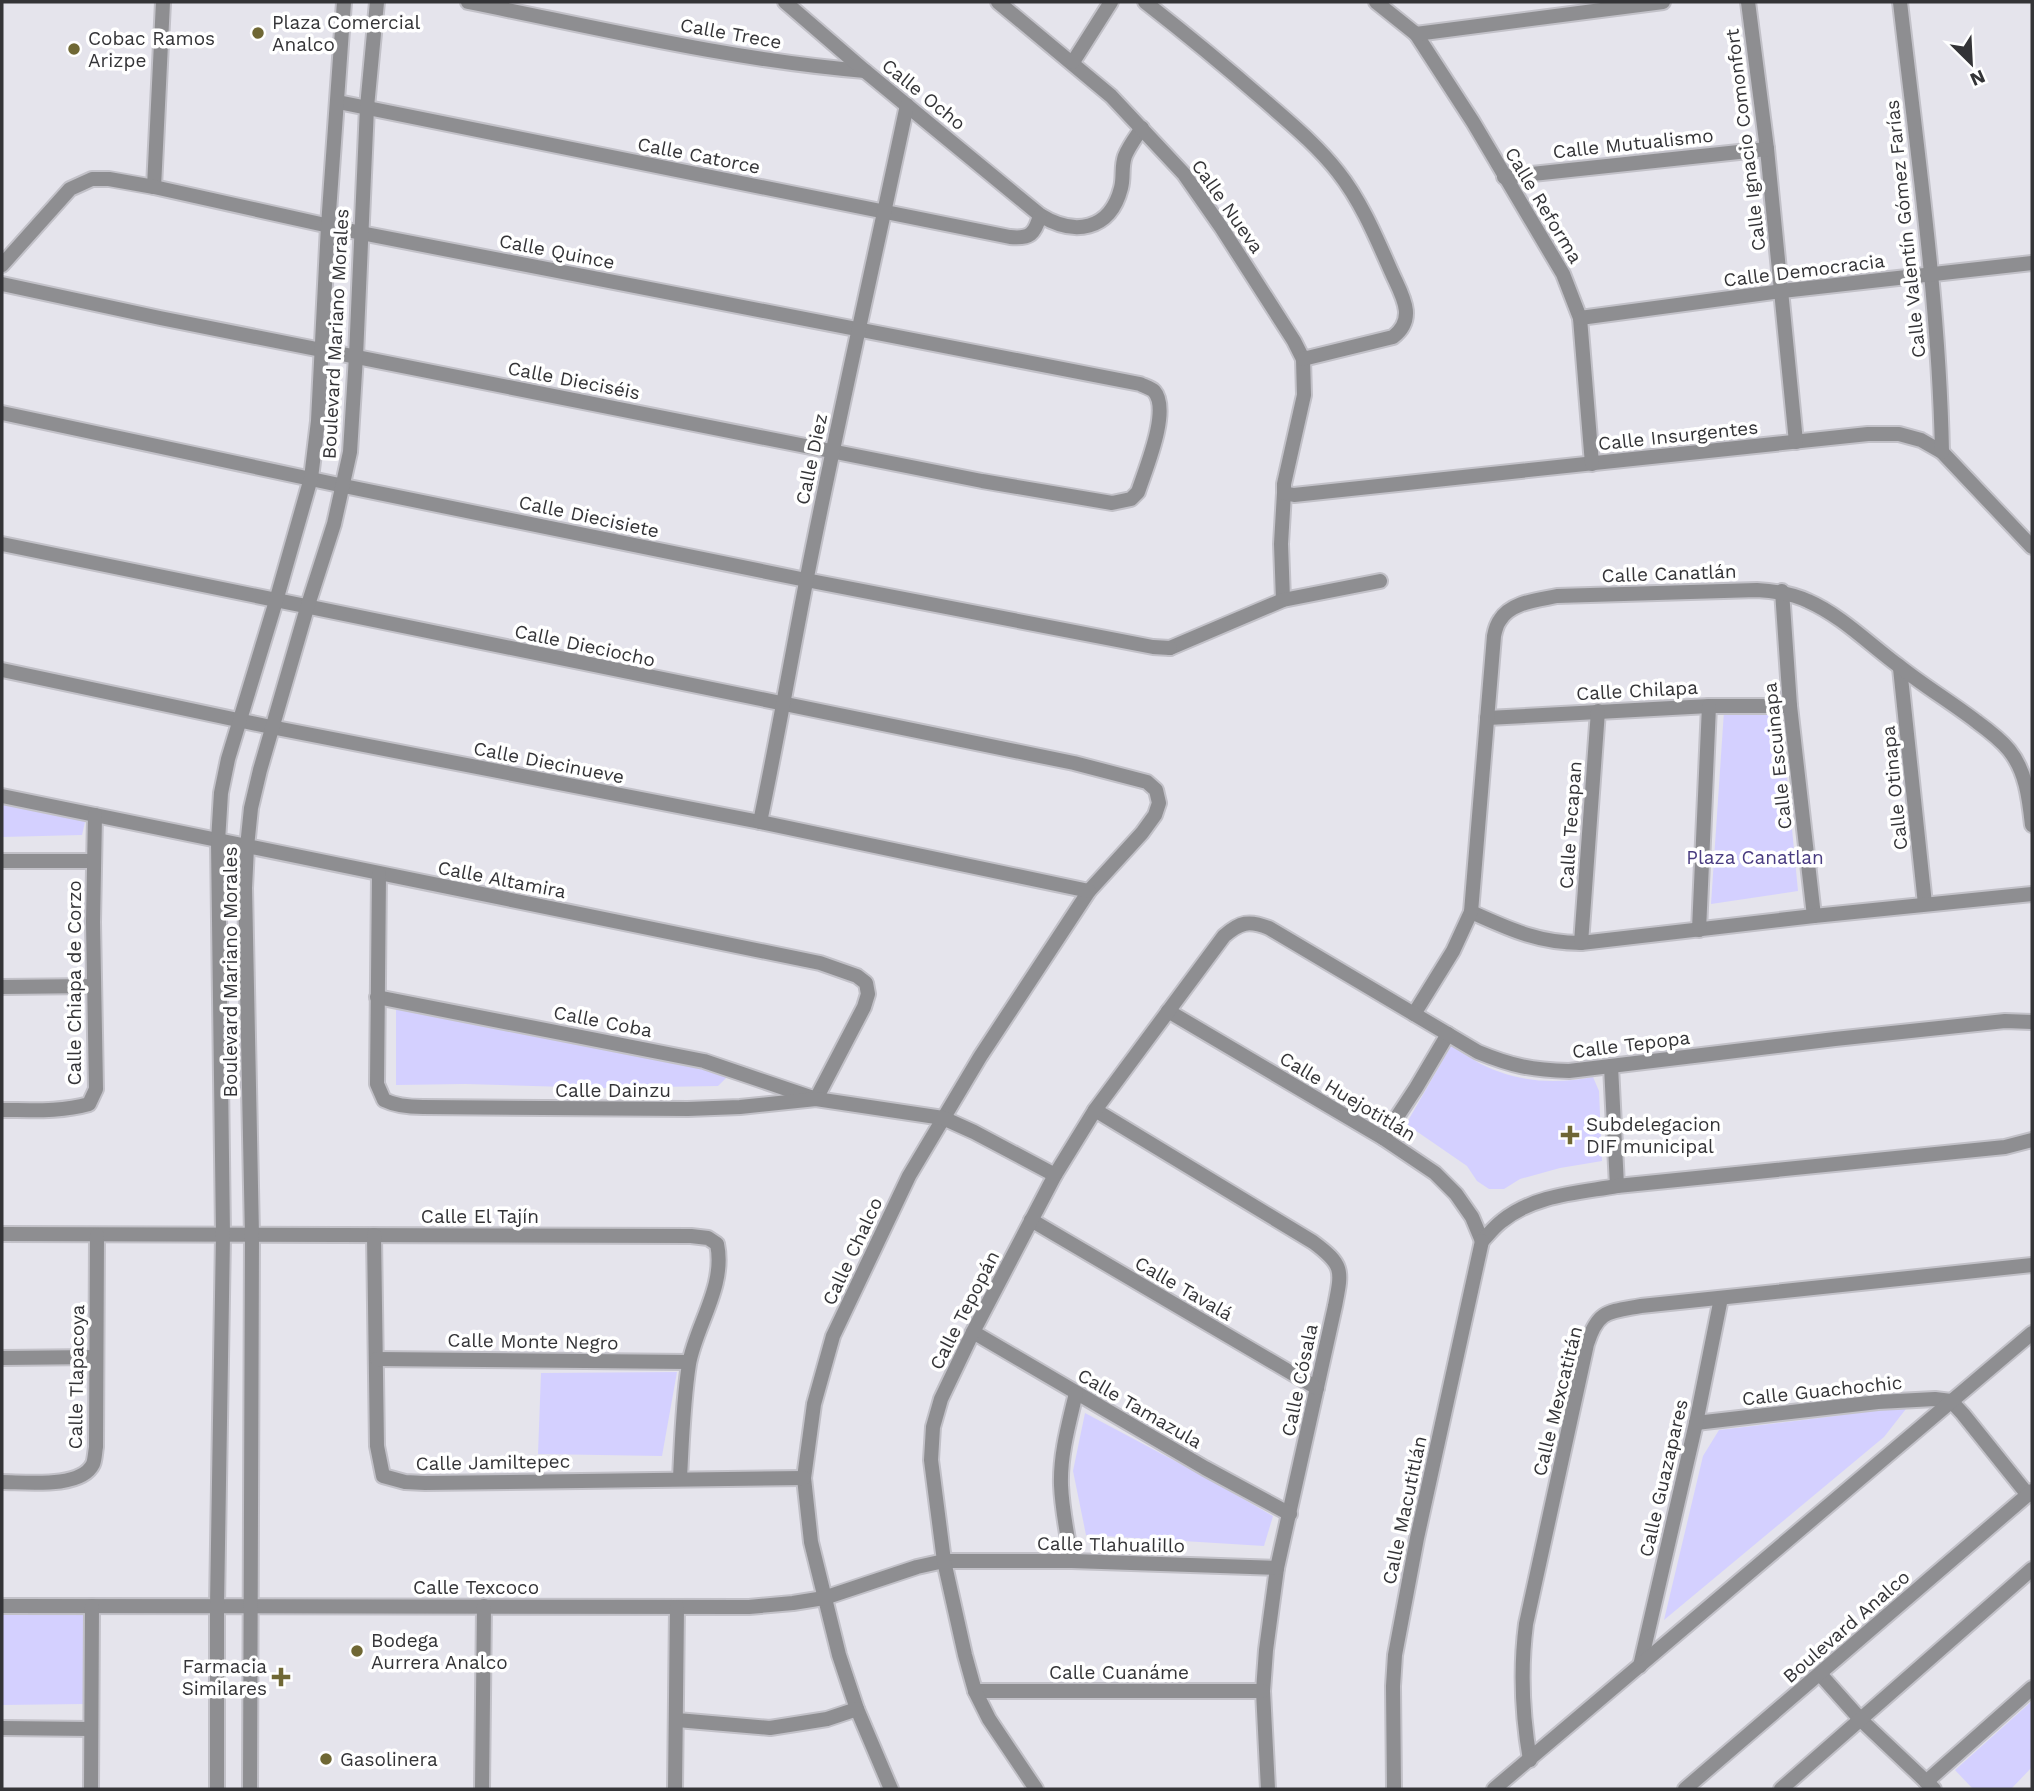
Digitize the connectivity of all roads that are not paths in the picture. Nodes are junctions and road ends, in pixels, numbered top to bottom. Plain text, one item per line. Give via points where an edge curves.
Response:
1 (163, 2) edge
2 (345, 2) edge
3 (377, 2) edge
4 (468, 2) edge
5 (785, 2) edge
6 (998, 2) edge
7 (1111, 2) edge
8 (1145, 2) edge
9 (1377, 2) edge
10 (1663, 2) edge
11 (1748, 2) edge
12 (1900, 2) edge
13 (1633, 3) edge
14 (1416, 34) junction
15 (1073, 62) junction
16 (865, 71) junction
17 (338, 102) junction
18 (907, 105) junction
19 (367, 107) junction
20 (1142, 128) junction
21 (1767, 149) junction
22 (1504, 177) junction
23 (154, 187) junction
24 (884, 212) junction
25 (1040, 215) junction
26 (328, 226) junction
27 (361, 233) junction
28 (2032, 263) edge
29 (2, 265) edge
30 (1931, 275) junction
31 (2, 284) edge
32 (1782, 291) junction
33 (1580, 318) junction
34 (858, 329) junction
35 (323, 350) junction
36 (356, 356) junction
37 (1303, 359) junction
38 (2, 413) edge
39 (1796, 442) junction
40 (833, 451) junction
41 (1942, 452) junction
42 (1592, 464) junction
43 (311, 478) junction
44 (344, 486) junction
45 (1138, 492) joint
46 (1284, 493) junction
47 (2, 544) edge
48 (2032, 547) edge
49 (806, 580) junction
50 (1380, 581) dead end
51 (1782, 591) junction
52 (1283, 600) junction
53 (276, 601) junction
54 (307, 608) junction
55 (1900, 668) junction
56 (2, 670) edge
57 (784, 705) junction
58 (1709, 706) junction
59 (1790, 706) junction
60 (1598, 711) junction
61 (1487, 718) junction
62 (239, 720) junction
63 (271, 727) junction
64 (1156, 790) joint
65 (2, 796) edge
66 (95, 815) junction
67 (760, 822) junction
68 (2032, 825) edge
69 (218, 841) junction
70 (247, 847) junction
71 (2, 861) edge
72 (93, 861) junction
73 (379, 874) junction
74 (1088, 891) junction
75 (2032, 894) edge
76 (1925, 904) junction
77 (1471, 912) junction
78 (1814, 916) junction
79 (1269, 928) joint
80 (1699, 930) junction
81 (1580, 943) junction
82 (94, 986) junction
83 (2, 987) edge
84 (377, 997) junction
85 (1168, 1011) junction
86 (1414, 1014) junction
87 (2032, 1022) edge
88 (1448, 1034) junction
89 (1611, 1066) junction
90 (817, 1099) junction
91 (2, 1110) edge
92 (1095, 1111) junction
93 (943, 1118) junction
94 (1383, 1138) junction
95 (2032, 1140) edge
96 (1055, 1175) junction
97 (1617, 1186) junction
98 (1031, 1220) junction
99 (2, 1234) edge
100 (97, 1235) junction
101 (223, 1235) junction
102 (374, 1235) junction
103 (252, 1236) junction
104 (1482, 1241) junction
105 (2032, 1265) edge
106 (1721, 1298) junction
107 (974, 1332) junction
108 (2032, 1333) edge
109 (96, 1357) junction
110 (2, 1358) edge
111 (377, 1359) junction
112 (690, 1362) junction
113 (1317, 1388) junction
114 (1076, 1393) junction
115 (1951, 1401) junction
116 (1696, 1423) junction
117 (680, 1478) junction
118 (804, 1478) junction
119 (2, 1482) edge
120 (2030, 1493) edge
121 (1290, 1514) junction
122 (1072, 1560) junction
123 (944, 1561) junction
124 (1277, 1567) junction
125 (2032, 1569) edge
126 (824, 1598) junction
127 (250, 1605) junction
128 (2, 1606) edge
129 (92, 1606) junction
130 (217, 1606) junction
131 (484, 1606) junction
132 (677, 1607) junction
133 (1640, 1666) junction
134 (1820, 1674) junction
135 (2032, 1688) edge
136 (975, 1691) junction
137 (1263, 1691) junction
138 (858, 1709) junction
139 (677, 1720) junction
140 (1861, 1720) junction
141 (2, 1728) edge
142 (91, 1729) junction
143 (1530, 1760) junction
144 (1930, 1785) edge
145 (91, 1789) edge
146 (217, 1789) edge
147 (250, 1789) edge
148 (482, 1789) edge
149 (675, 1789) edge
150 (891, 1789) edge
151 (1036, 1789) edge
152 (1268, 1789) edge
153 (1394, 1789) edge
154 (1494, 1789) edge
155 (1685, 1789) edge
156 (1781, 1789) edge

1 - 23 street
2 - 17 street, Boulevard Mariano Morales
3 - 19 street, Boulevard Mariano Morales
4 - 16 street, Calle Trece via 725,52
5 - 16 street, Calle Ocho
6 - 15 street, Calle Nueva
7 - 15 street
8 - 37 street via 1318,148 1369,223 1405,305 1407,318 1402,330 1393,337
9 - 14 street, Calle Reforma
10 - 13 street
11 - 21 street, Calle Ignacio Comonfort
12 - 30 street, Calle Valentín Gómez Farías
13 - 14 street
14 - 22 street, Calle Reforma
15 - 20 street, Calle Nueva
16 - 18 street, Calle Ocho
17 - 19 street, Calle Catorce
17 - 26 street, Boulevard Mariano Morales
18 - 24 street, Calle Diez
18 - 25 street, Calle Ocho
19 - 24 street, Calle Catorce
19 - 27 street, Boulevard Mariano Morales
20 - 25 street, Calle Ocho via 1125,157 1119,194 1102,218 1072,228
20 - 37 street, Calle Nueva via 1184,174 1221,227
21 - 22 street, Calle Mutualismo
21 - 32 street, Calle Ignacio Comonfort
22 - 33 street, Calle Reforma via 1563,274
23 - 26 street, Calle Quince
23 - 29 street, Calle Quince via 109,179 80,183
24 - 25 street, Calle Catorce via 1018,238 1034,231
24 - 34 street, Calle Diez
26 - 27 street, Calle Quince
26 - 35 street, Boulevard Mariano Morales
27 - 34 street, Calle Quince
27 - 36 street, Boulevard Mariano Morales
28 - 30 street, Calle Democracia
30 - 32 street, Calle Democracia
30 - 41 street, Calle Valentín Gómez Farías
31 - 35 street, Calle Dieciséis
32 - 33 street, Calle Democracia
32 - 39 street, Calle Ignacio Comonfort
33 - 42 street, Calle Reforma
34 - 40 street, Calle Diez
34 - 45 street, Calle Quince via 1154,390 1160,415
35 - 36 street, Calle Dieciséis
35 - 43 street, Boulevard Mariano Morales
36 - 40 street, Calle Dieciséis
36 - 44 street, Boulevard Mariano Morales
37 - 46 street, Calle Nueva via 1304,395
38 - 43 street, Calle Diecisiete
39 - 41 street, Calle Insurgentes via 1899,434
39 - 42 street, Calle Insurgentes
40 - 45 street, Calle Dieciséis via 1096,501 1121,502
40 - 49 street, Calle Diez
41 - 48 street, Calle Insurgentes
42 - 46 street, Calle Insurgentes
43 - 44 street, Calle Diecisiete
43 - 53 street, Boulevard Mariano Morales
44 - 49 street, Calle Diecisiete
44 - 54 street, Boulevard Mariano Morales
46 - 52 street, Calle Nueva
47 - 53 street, Calle Dieciocho
49 - 52 street, Calle Diecisiete via 1170,648
49 - 57 street, Calle Diez
50 - 52 street
51 - 55 street, Calle Canatlán via 1834,616
51 - 59 street, Calle Escuinapa
51 - 61 street, Calle Canatlán via 1557,596 1510,609 1494,636
53 - 54 street, Calle Dieciocho
53 - 62 street, Boulevard Mariano Morales
54 - 57 street, Calle Dieciocho
54 - 63 street, Boulevard Mariano Morales
55 - 68 street, Calle Canatlán via 2009,750 2021,769
55 - 76 street, Calle Otinapa
56 - 62 street, Calle Diecinueve
57 - 64 street, Calle Dieciocho via 1127,775
57 - 67 street, Calle Diez
58 - 59 street, Calle Chilapa
58 - 60 street, Calle Chilapa
58 - 80 street
59 - 78 street, Calle Escuinapa
60 - 61 street, Calle Chilapa
60 - 81 street, Calle Tecapan
61 - 77 street, Calle Canatlán
62 - 63 street, Calle Diecinueve
62 - 69 street, Boulevard Mariano Morales via 221,793
63 - 67 street, Calle Diecinueve
63 - 70 street, Boulevard Mariano Morales via 251,808
64 - 74 street, Calle Chalco via 1159,803 1142,833
65 - 66 street, Calle Altamira
66 - 69 street, Calle Altamira
66 - 72 street, Calle Chiapa de Corzo
67 - 74 street, Calle Diecinueve
69 - 70 street, Calle Altamira
69 - 101 street, Boulevard Mariano Morales
70 - 73 street, Calle Altamira
70 - 103 street, Boulevard Mariano Morales
71 - 72 street
72 - 82 street, Calle Chiapa de Corzo
73 - 84 street, Calle Dainzu
73 - 90 street, Calle Altamira via 820,963 857,976 866,983 864,1007
74 - 93 street, Calle Chalco
75 - 76 street
76 - 78 street
77 - 81 street via 1534,938
77 - 86 street, Calle Canatlán
78 - 80 street
79 - 85 street, Calle Tepopán via 1245,923 1233,928
79 - 86 street, Calle Tepopa
80 - 81 street
82 - 83 street
82 - 91 street, Calle Chiapa de Corzo via 97,1080 89,1104 53,1111
84 - 90 street, Calle Coba via 704,1061
84 - 90 street, Calle Dainzu via 377,1084 384,1100 402,1106 688,1109
85 - 92 street, Calle Tepopán
85 - 94 street, Calle Huejotitlán
86 - 88 street, Calle Tepopa
87 - 89 street, Calle Tepopa via 2005,1021
88 - 89 street, Calle Tepopa via 1508,1064 1570,1071
88 - 94 street
89 - 97 street
90 - 93 street, Calle Dainzu
92 - 96 street, Calle Tepopán
92 - 113 street, Calle Cósala via 1329,1254 1340,1267
93 - 96 street, Calle Dainzu
93 - 118 street, Calle Chalco via 909,1176 833,1336 814,1404
94 - 104 street, Calle Huejotitlán via 1456,1194
95 - 97 street via 2005,1147
96 - 98 street, Calle Tepopán
97 - 104 street via 1537,1201 1500,1222
98 - 107 street, Calle Tepopán
98 - 113 street, Calle Tavalá
99 - 100 street, Calle El Tajín
100 - 101 street, Calle El Tajín
100 - 109 street, Calle Tlapacoya
101 - 103 street, Calle El Tajín
101 - 130 street, Boulevard Mariano Morales
102 - 103 street, Calle El Tajín
102 - 111 street, Calle Jamiltepec
102 - 112 street, Calle El Tajín via 708,1238 718,1244 719,1272
103 - 127 street, Boulevard Mariano Morales
104 - 153 street, Calle Macutitlán via 1395,1655
105 - 106 street, Calle Mexcatitán
106 - 116 street, Calle Guazapares
106 - 143 street, Calle Mexcatitán via 1618,1310 1602,1316 1593,1326 1526,1624 1522,1700
107 - 114 street, Calle Tamazula
107 - 123 street, Calle Tepopán via 941,1399 933,1427 931,1460
108 - 115 street
109 - 110 street
109 - 119 street, Calle Tlapacoya via 96,1447 87,1472 58,1482
111 - 112 street, Calle Monte Negro
111 - 117 street, Calle Jamiltepec via 377,1446 383,1476 425,1483
112 - 117 street, Calle El Tajín
113 - 121 street, Calle Cósala
114 - 121 street, Calle Tamazula
114 - 122 street via 1061,1482
115 - 116 street, Calle Guachochic via 1888,1401
115 - 120 street
115 - 133 street
116 - 133 street, Calle Guazapares
117 - 118 street, Calle Jamiltepec
118 - 126 street, Calle Chalco via 811,1542
120 - 134 street, Boulevard Analco
121 - 124 street, Calle Cósala
122 - 123 street, Calle Tlahualillo
122 - 124 street, Calle Tlahualillo
123 - 126 street, Calle Texcoco
123 - 136 street, Calle Tepopán
124 - 137 street, Calle Cósala
125 - 140 street
126 - 132 street, Calle Texcoco
126 - 138 street, Calle Chalco
127 - 130 street, Calle Texcoco
127 - 131 street, Calle Texcoco
127 - 147 street, Boulevard Mariano Morales
128 - 129 street, Calle Texcoco
129 - 130 street, Calle Texcoco
129 - 142 street
130 - 146 street, Boulevard Mariano Morales
131 - 132 street, Calle Texcoco
131 - 148 street
132 - 139 street
133 - 143 street
134 - 140 street
134 - 155 street, Boulevard Analco
135 - 144 street
136 - 137 street, Calle Cuanáme
136 - 151 street, Calle Tepopán
137 - 152 street, Calle Cósala
138 - 139 street via 827,1720 770,1728
138 - 150 street, Calle Chalco
139 - 149 street
140 - 144 street
140 - 156 street
141 - 142 street
142 - 145 street
143 - 154 street

